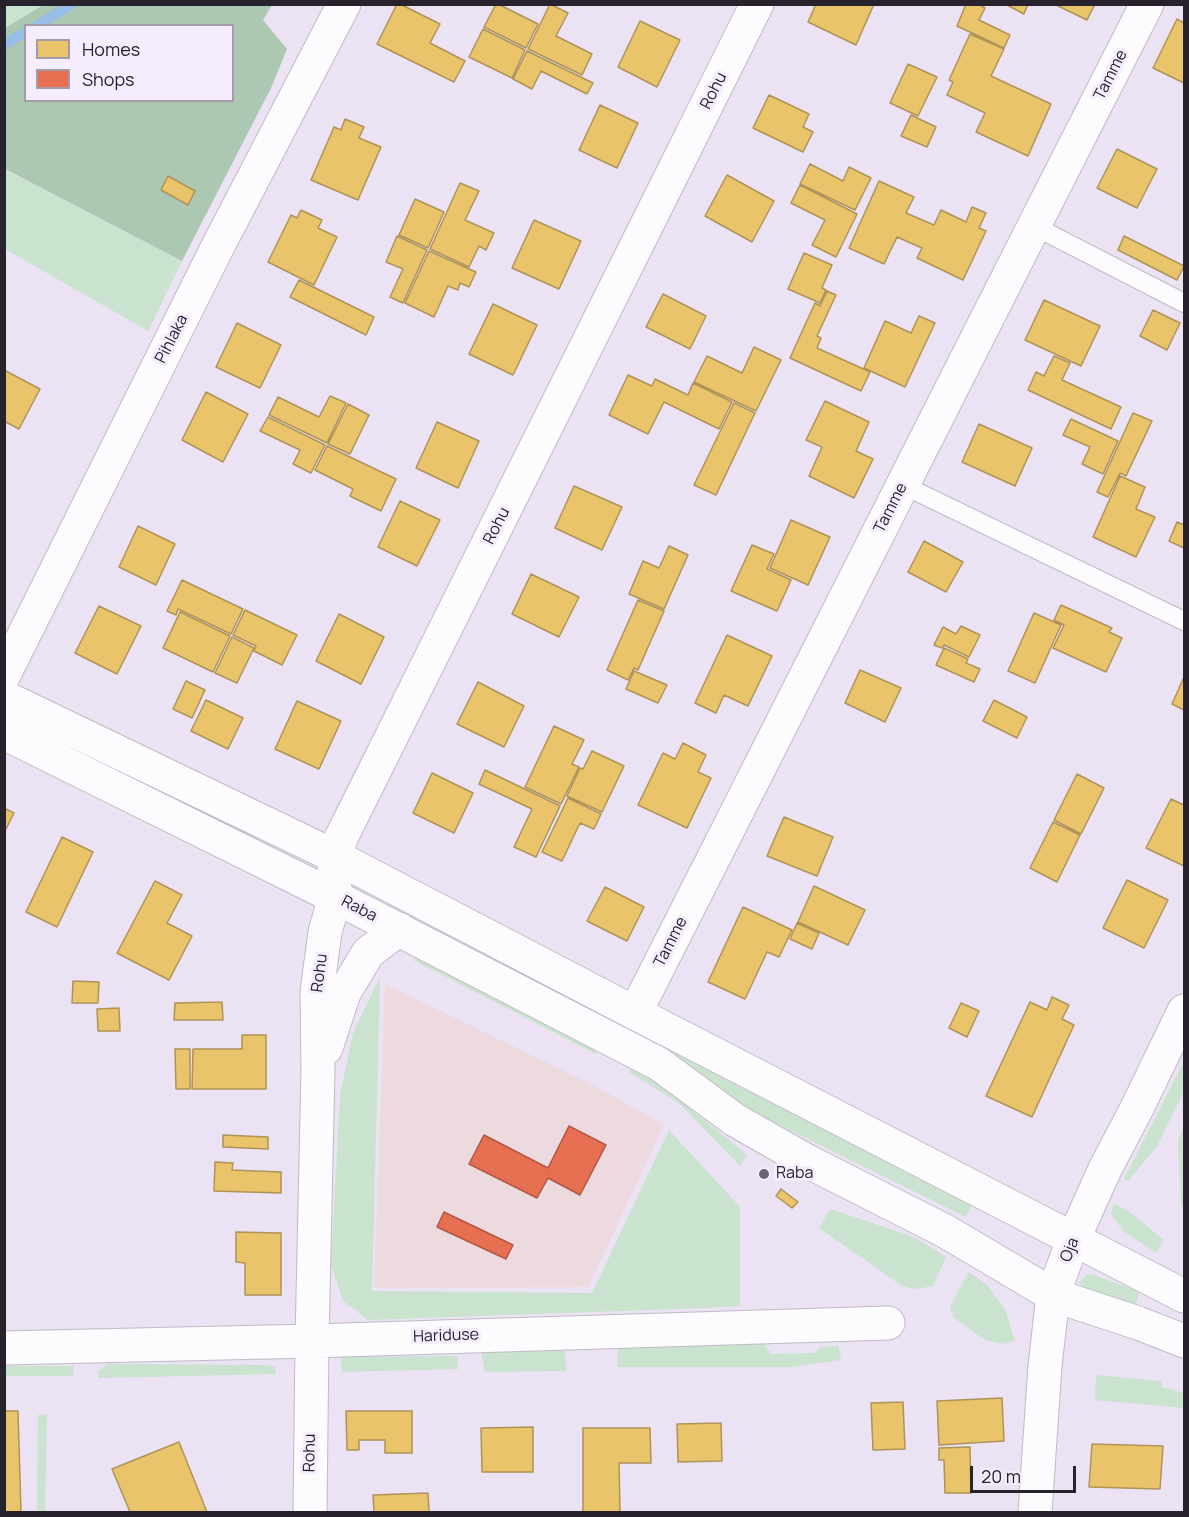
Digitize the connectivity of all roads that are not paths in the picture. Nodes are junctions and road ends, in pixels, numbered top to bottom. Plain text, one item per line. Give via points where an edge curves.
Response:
1 (344, 4) edge
2 (757, 4) edge
3 (1147, 4) edge
4 (1034, 226) junction
5 (1185, 303) edge
6 (903, 484) junction
7 (1185, 621) edge
8 (4, 675) edge
9 (4, 697) edge
10 (4, 733) edge
11 (334, 856) junction
12 (335, 897) junction
13 (399, 929) junction
14 (1185, 1011) edge
15 (635, 1013) junction
16 (318, 1070) junction
17 (1073, 1240) junction
18 (1053, 1295) junction
19 (1185, 1296) edge
20 (888, 1323) dead end
21 (312, 1341) junction
22 (1185, 1341) edge
23 (4, 1348) edge
24 (310, 1512) edge
25 (1035, 1512) edge

1 - 8 street, Pihlaka
2 - 11 street, Rohu
3 - 4 street, Tamme
4 - 5 lane
4 - 6 street, Tamme
6 - 7 lane
6 - 15 street, Tamme
9 - 11 street
10 - 12 street, Raba
11 - 12 street, Rohu
11 - 15 street
12 - 13 street, Raba
12 - 16 street, Rohu via 325,932 317,992
13 - 16 street, Rohu via 368,953 344,993
13 - 18 street, Raba via 659,1064 735,1120 945,1231
14 - 17 street, Oja
15 - 17 street
16 - 21 street, Rohu
17 - 18 street, Oja
17 - 19 street
18 - 22 street, Raba
18 - 25 street, Oja
20 - 21 street, Hariduse
21 - 23 street, Hariduse
21 - 24 street, Rohu

